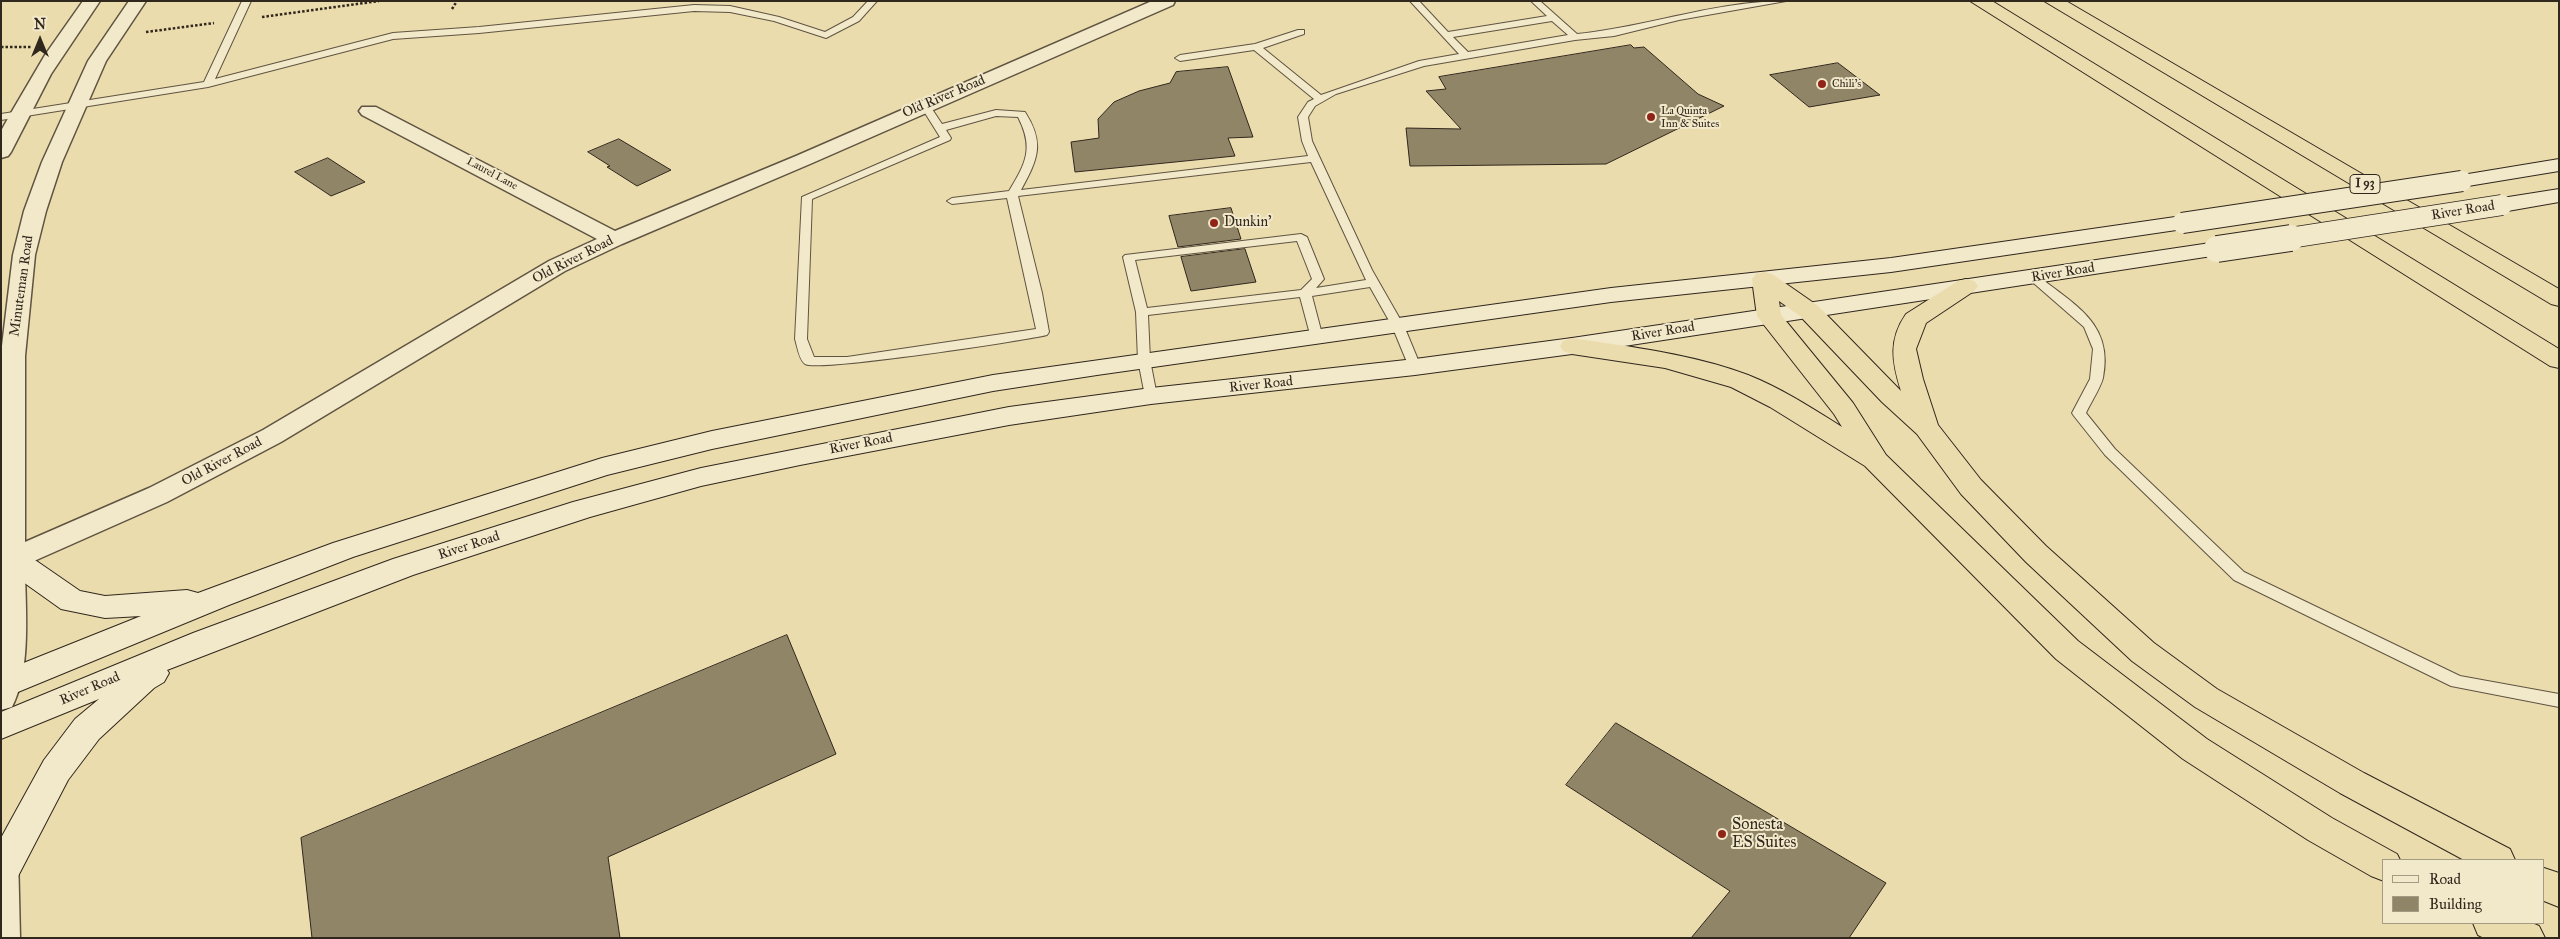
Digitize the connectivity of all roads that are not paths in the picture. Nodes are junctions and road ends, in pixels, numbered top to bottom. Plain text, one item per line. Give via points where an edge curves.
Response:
1 (92, 1) edge
2 (138, 1) edge
3 (247, 1) edge
4 (873, 1) edge
5 (1167, 1) edge
6 (1414, 1) edge
7 (1535, 1) edge
8 (1782, 1) edge
9 (1979, 1) edge
10 (2053, 1) edge
11 (2078, 1) edge
12 (1553, 18) junction
13 (1301, 32) dead end
14 (1446, 35) junction
15 (1575, 38) junction
16 (1256, 47) junction
17 (1466, 56) junction
18 (1180, 58) dead end
19 (2170, 69) junction
20 (208, 84) junction
21 (1320, 99) junction
22 (78, 103) junction
23 (925, 105) junction
24 (369, 111) dead end
25 (20, 113) junction
26 (1, 117) edge
27 (940, 128) junction
28 (1, 152) edge
29 (1315, 158) junction
30 (2559, 165) edge
31 (1012, 195) junction
32 (2559, 195) edge
33 (952, 201) dead end
34 (614, 239) junction
35 (2034, 277) junction
36 (1764, 279) junction
37 (1373, 283) junction
38 (1966, 286) junction
39 (1306, 293) junction
40 (2460, 299) junction
41 (2559, 299) edge
42 (1809, 311) junction
43 (1142, 312) junction
44 (1769, 316) junction
45 (9, 317) edge
46 (1398, 326) junction
47 (1317, 338) junction
48 (1572, 346) junction
49 (1144, 360) junction
50 (2559, 360) edge
51 (1415, 367) junction
52 (2559, 369) edge
53 (1150, 396) junction
54 (1926, 428) junction
55 (1876, 462) junction
56 (6, 560) edge
57 (218, 597) junction
58 (204, 641) junction
59 (2, 689) edge
60 (2559, 701) edge
61 (1, 726) edge
62 (2495, 859) edge
63 (2, 861) edge
64 (2382, 863) edge
65 (2545, 885) edge
66 (2559, 892) edge
67 (2493, 924) edge
68 (2, 938) edge
69 (2526, 938) edge

1 - 25 street via 62,43
2 - 22 street, Minuteman Road via 97,61
3 - 20 lane
4 - 20 lane via 856,19 826,35 730,9 694,8 392,36
5 - 23 street, Old River Road
6 - 14 lane
7 - 12 lane
8 - 15 lane via 1679,18 1614,34
9 - 40 highway
10 - 19 highway, I 93
11 - 19 highway
12 - 14 lane
12 - 15 lane
13 - 16 lane
14 - 17 lane
15 - 17 lane
16 - 18 lane
16 - 21 lane
17 - 21 lane via 1422,63
19 - 41 highway, I 93
20 - 22 lane
21 - 29 lane via 1311,104 1303,117 1307,141
22 - 25 lane
22 - 45 street, Minuteman Road via 35,210
23 - 27 lane
23 - 34 street, Old River Road via 795,164
24 - 34 street, Laurel Lane
25 - 26 lane
25 - 28 street
27 - 31 lane via 996,113 1021,114 1029,126 1035,148
27 - 31 lane via 946,138 807,197 801,339 809,361 847,361 1043,332
29 - 31 lane
29 - 37 lane
30 - 36 main road, bridge via 1891,265
31 - 33 lane
32 - 35 main road, River Road, bridge
34 - 56 street, Old River Road via 549,271 272,436 210,469 158,495
35 - 38 main road, River Road
35 - 60 lane via 2090,325 2099,349 2096,379 2079,413 2110,452 2239,576 2457,682
36 - 42 highway
36 - 44 highway
36 - 46 main road via 1611,295
37 - 39 lane
37 - 46 lane
38 - 42 main road, River Road
38 - 54 highway via 1915,319 1904,349
39 - 43 lane
39 - 43 lane via 1318,279 1301,237 1128,257
39 - 47 lane
40 - 50 highway
40 - 52 highway
42 - 44 main road, River Road
42 - 54 highway
43 - 49 lane
44 - 48 main road, River Road
44 - 55 highway via 1844,409
45 - 56 street, Minuteman Road via 11,409
46 - 47 main road
46 - 51 lane
47 - 49 main road
48 - 51 main road, River Road
48 - 55 highway via 1654,358 1720,374 1778,400
49 - 53 lane
49 - 57 main road via 993,383 712,440 602,467 343,550
51 - 53 main road, River Road
53 - 58 main road, River Road via 1009,416 701,477 583,509 403,567
54 - 62 highway via 1978,494 2036,554 2143,652 2206,698 2352,783
55 - 64 highway via 2067,650 2195,749 2320,829
56 - 57 main road via 64,596 105,607
56 - 59 street, Minuteman Road via 10,651
57 - 59 main road
58 - 61 main road, River Road
58 - 63 main road via 143,679 88,729 56,770
63 - 68 street
65 - 66 highway
67 - 69 highway

